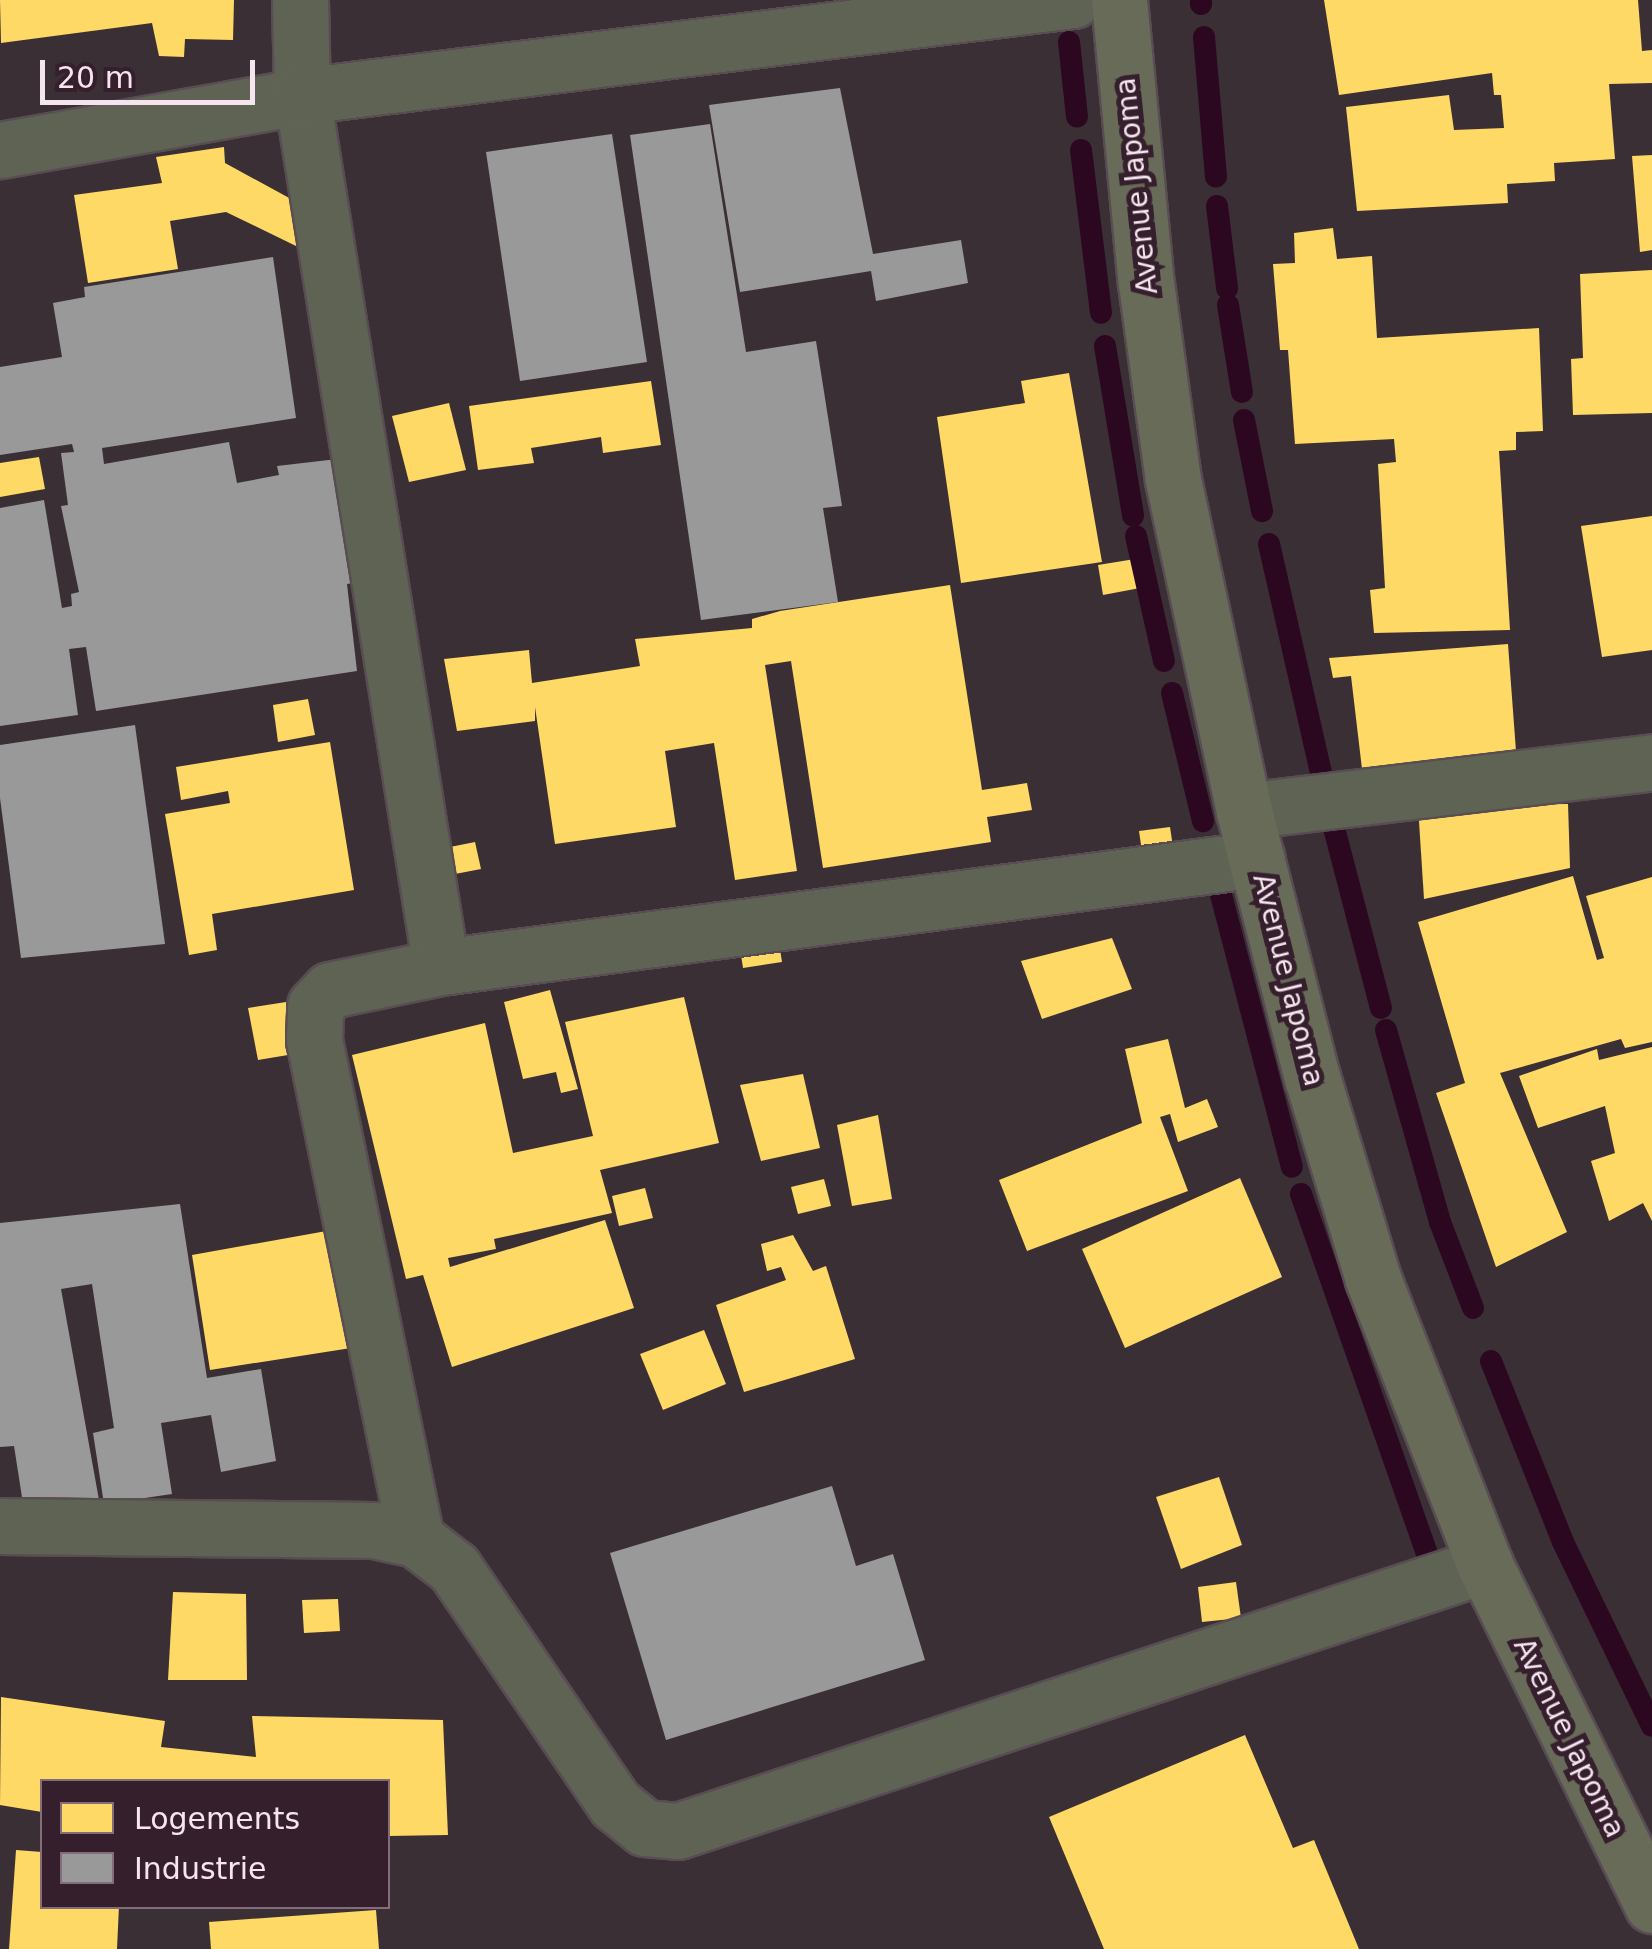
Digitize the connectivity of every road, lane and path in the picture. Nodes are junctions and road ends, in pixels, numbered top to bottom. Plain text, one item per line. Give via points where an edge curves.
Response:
1 (300, 0) edge
2 (1073, 0) edge
3 (1119, 0) edge
4 (302, 96) junction
5 (0, 150) edge
6 (1652, 762) edge
7 (1251, 835) junction
8 (441, 968) junction
9 (0, 1526) edge
10 (416, 1539) junction
11 (1485, 1565) junction
12 (1652, 1905) edge

1 - 4 street
2 - 4 street
3 - 7 main road, Avenue Japoma via 1173,480
4 - 5 street
4 - 8 street
6 - 7 street
7 - 8 street
7 - 11 main road, Avenue Japoma via 1312,1077 1373,1280
8 - 10 street via 330,990 315,1006 314,1040
9 - 10 street via 374,1530
10 - 11 street via 454,1568 615,1804 645,1828 678,1831
11 - 12 main road, Avenue Japoma

